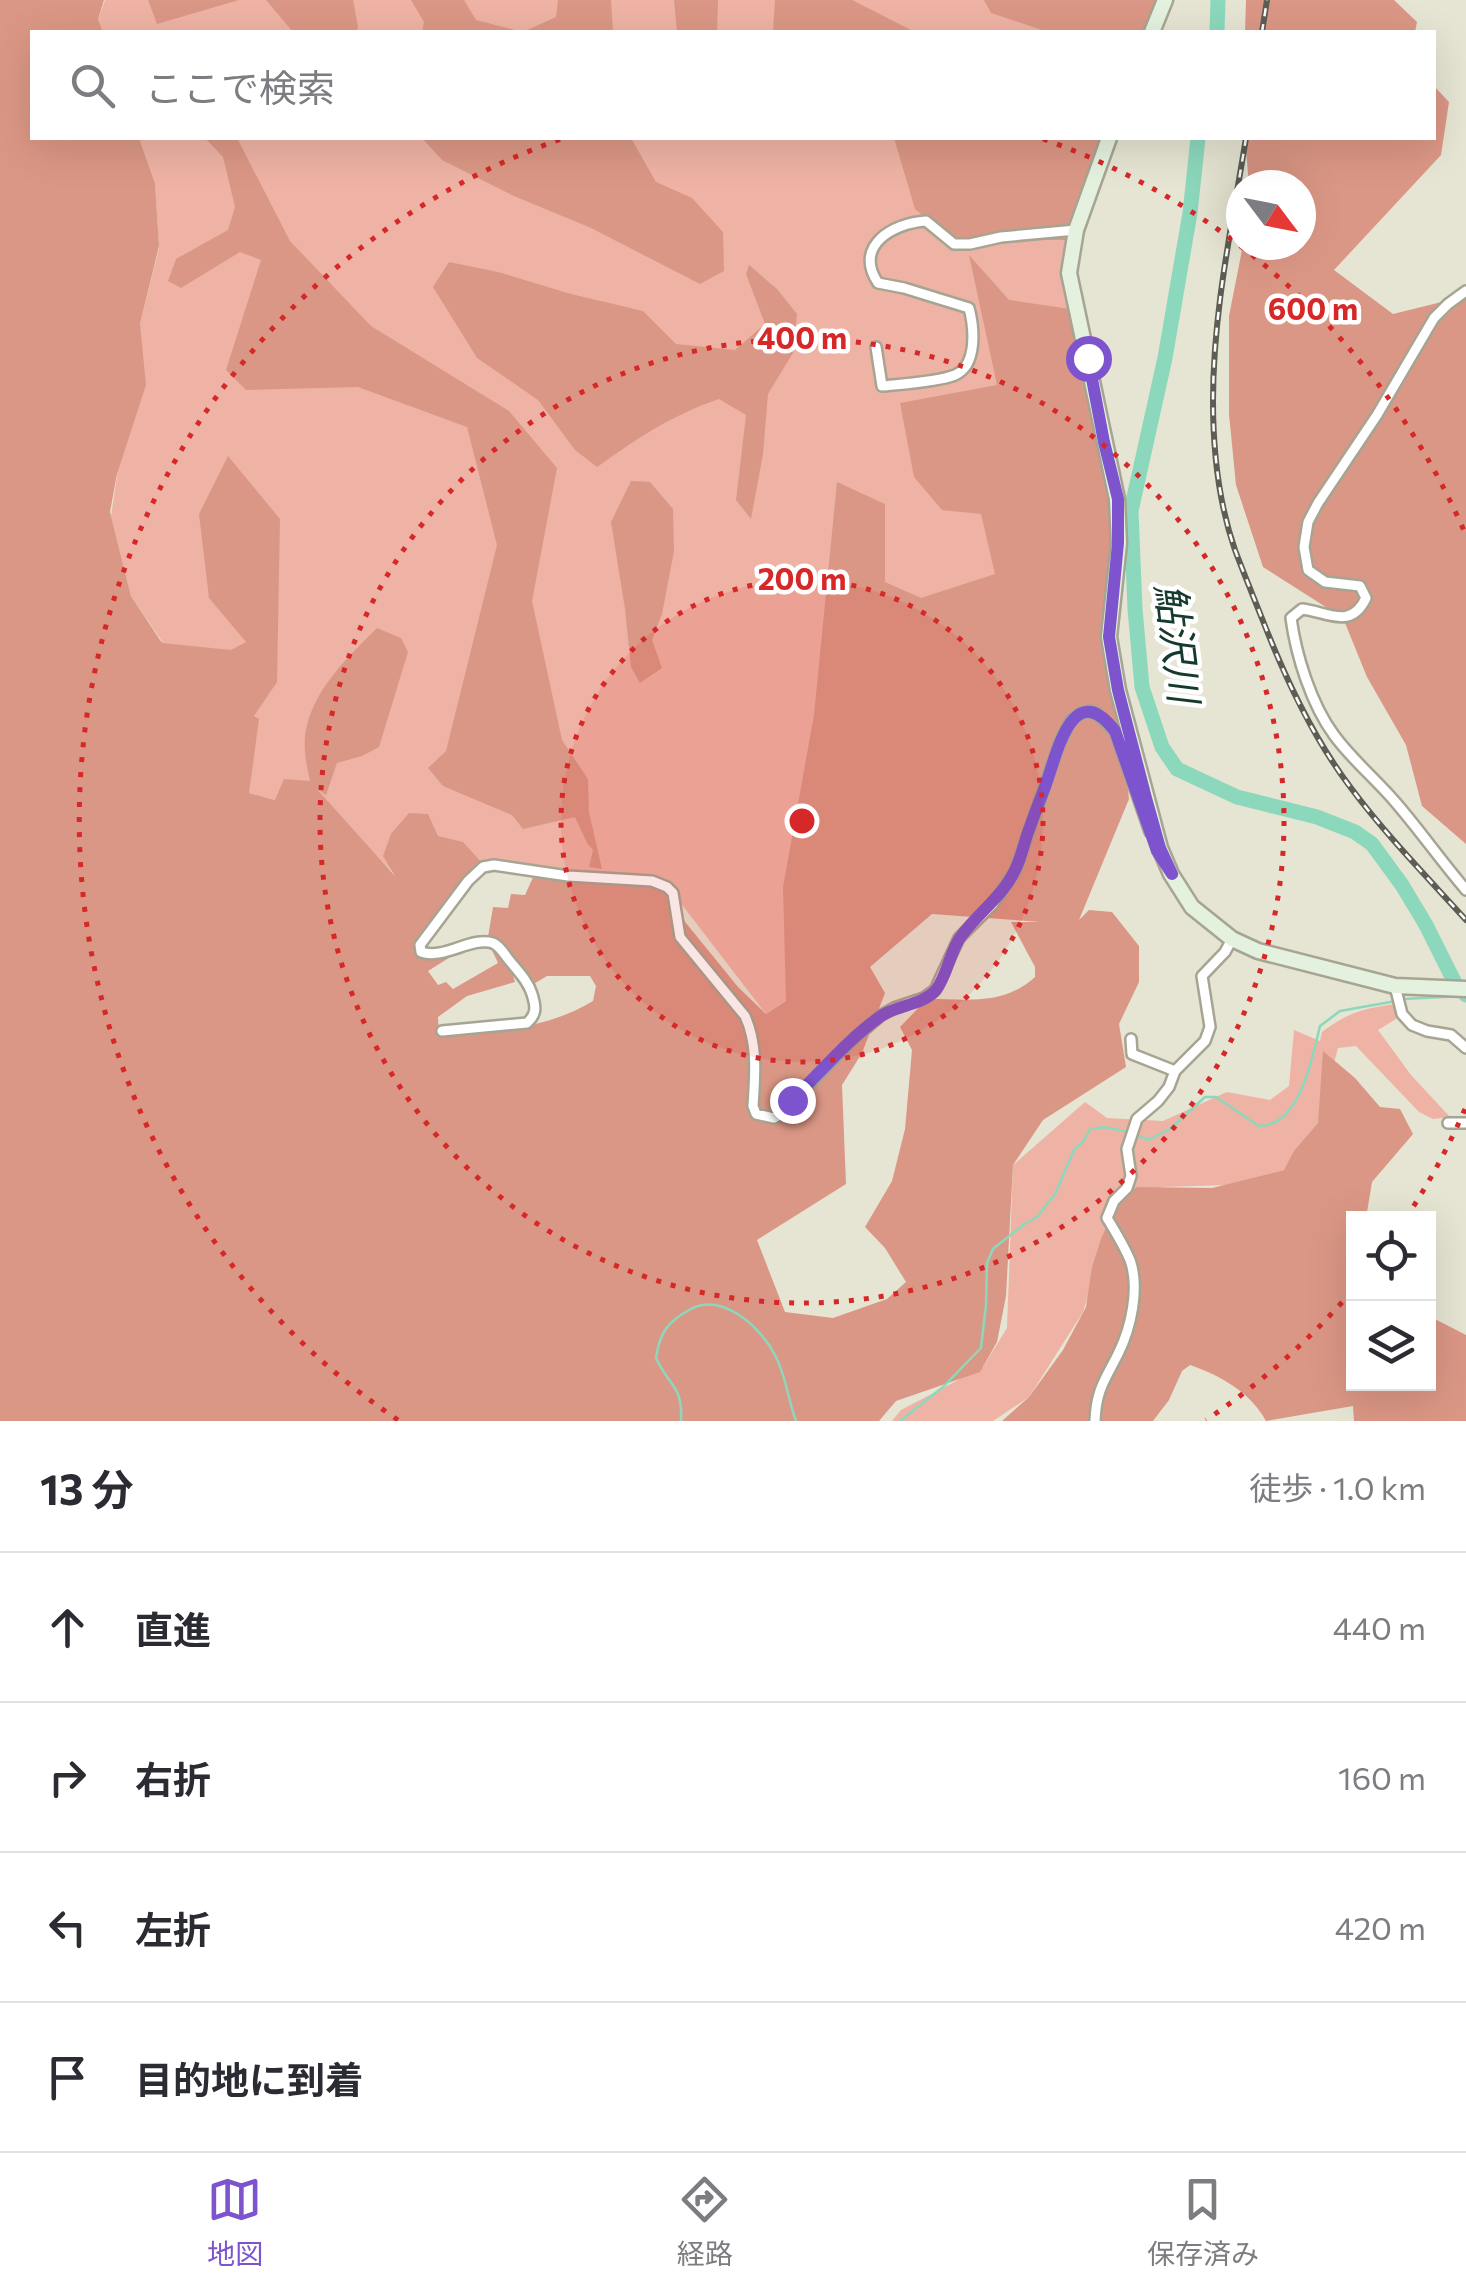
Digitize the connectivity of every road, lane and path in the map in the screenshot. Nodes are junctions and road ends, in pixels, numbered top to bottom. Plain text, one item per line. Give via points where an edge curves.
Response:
1 (1157, 0) edge
2 (1165, 0) edge
3 (1153, 30) edge
4 (1108, 140) edge
5 (1076, 230) junction
6 (1466, 291) edge
7 (876, 347) dead end
8 (1172, 874) junction
9 (1466, 890) edge
10 (1232, 939) junction
11 (1395, 986) junction
12 (1466, 989) edge
13 (442, 1031) dead end
14 (1131, 1039) dead end
15 (1466, 1048) edge
16 (1176, 1072) junction
17 (1448, 1122) dead end
18 (1466, 1123) edge
19 (1095, 1421) edge

1 - 3 street
2 - 3 street
4 - 5 street
5 - 7 street via 954,244 926,222 891,230 874,245 870,260 878,283 969,308 972,351 958,374 882,386
5 - 8 street via 1070,272 1118,499 1109,637 1146,798
6 - 9 street via 1434,318 1308,522 1308,570 1325,582 1360,586 1366,598 1350,616 1302,609 1291,618 1295,648 1332,733
8 - 10 street via 1192,907
8 - 13 street via 1157,851 1115,731 1090,711 1065,729 1015,871 959,938 936,990 880,1016 774,1118 756,1114 753,1106 755,1057 746,1016 680,936 673,893 652,881 494,865 476,871 421,952 431,956 493,943 530,988 536,1008 527,1023
10 - 11 street
10 - 16 street via 1202,976 1210,1028
11 - 12 street
11 - 15 street via 1412,1025 1451,1035
14 - 16 street via 1132,1054
16 - 19 street via 1158,1101 1136,1119 1127,1150 1131,1176 1107,1218 1134,1276 1131,1317 1099,1390
17 - 18 street

